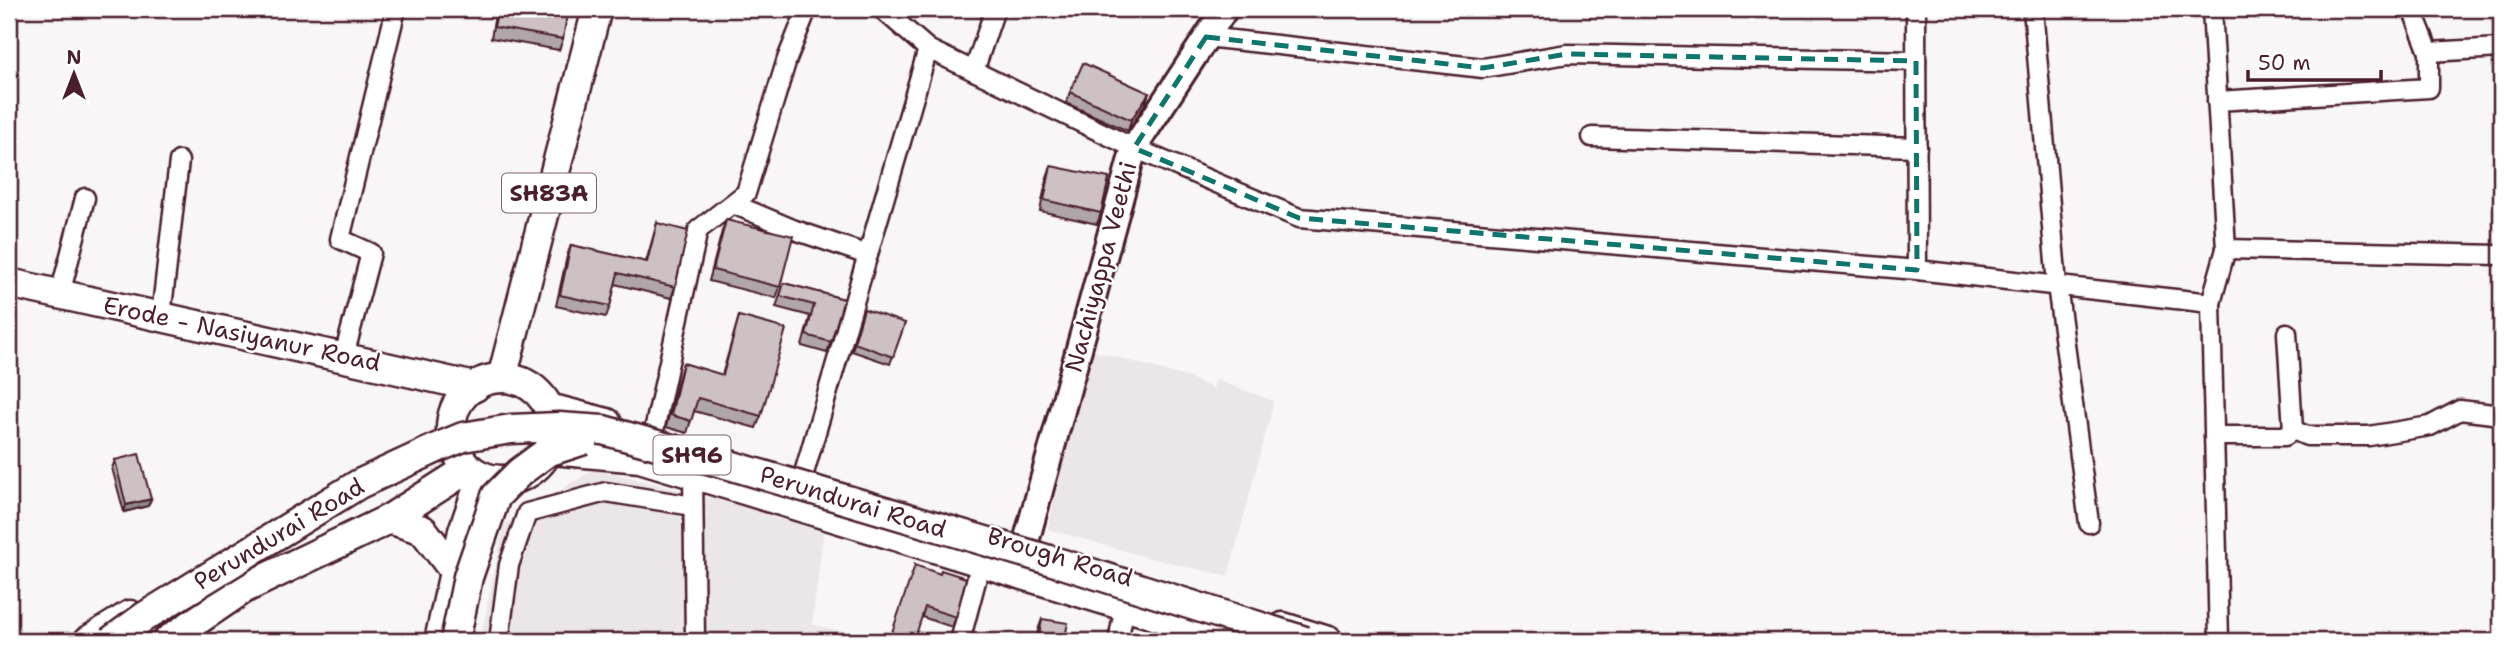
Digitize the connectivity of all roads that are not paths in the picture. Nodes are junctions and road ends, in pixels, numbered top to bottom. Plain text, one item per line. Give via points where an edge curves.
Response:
1 (597, 9) edge
2 (807, 9) edge
3 (883, 9) edge
4 (995, 9) edge
5 (1225, 9) edge
6 (1916, 9) edge
7 (2033, 9) edge
8 (2212, 9) edge
9 (2412, 9) edge
10 (395, 13) dead end
11 (1206, 37) junction
12 (2501, 48) edge
13 (928, 49) junction
14 (2429, 52) junction
15 (1916, 61) junction
16 (974, 71) junction
17 (2217, 101) junction
18 (1592, 137) dead end
19 (1917, 147) junction
20 (1134, 148) junction
21 (180, 161) dead end
22 (85, 198) dead end
23 (733, 204) junction
24 (2226, 249) junction
25 (868, 255) junction
26 (2501, 255) edge
27 (1917, 270) junction
28 (9, 283) edge
29 (2057, 285) junction
30 (60, 294) junction
31 (2211, 303) junction
32 (161, 316) junction
33 (2287, 333) dead end
34 (344, 356) junction
35 (502, 377) junction
36 (475, 387) junction
37 (549, 408) junction
38 (2501, 415) edge
39 (2293, 430) junction
40 (452, 435) junction
41 (653, 435) junction
42 (2214, 436) junction
43 (584, 440) junction
44 (550, 450) junction
45 (475, 472) junction
46 (693, 474) junction
47 (802, 480) junction
48 (693, 506) junction
49 (388, 519) junction
50 (2089, 523) dead end
51 (1024, 546) junction
52 (981, 562) junction
53 (454, 571) junction
54 (1017, 573) junction
55 (1125, 606) junction
56 (88, 641) edge
57 (111, 641) edge
58 (134, 641) edge
59 (167, 641) edge
60 (439, 641) edge
61 (455, 641) edge
62 (499, 641) edge
63 (695, 641) edge
64 (960, 641) edge
65 (1118, 641) edge
66 (1239, 641) edge
67 (1275, 641) edge
68 (1305, 641) edge
69 (1328, 641) edge
70 (2219, 641) edge

1 - 35 main road, SH83A
2 - 23 street via 746,194
3 - 13 street
4 - 16 street
5 - 11 street, Nachiyappa Veethi
6 - 15 street
7 - 29 street
8 - 17 street
9 - 14 street
10 - 34 street via 340,239 371,253
11 - 15 street via 1483,68 1567,54
11 - 20 street, Nachiyappa Veethi
12 - 14 street
13 - 16 street
13 - 25 street
14 - 17 street via 2429,88
15 - 19 street
16 - 20 street
17 - 24 street
18 - 19 street
19 - 27 street
20 - 27 street via 1299,218
20 - 51 street, Nachiyappa Veethi
21 - 32 street
22 - 30 street
23 - 25 street
23 - 41 street via 698,230
24 - 26 street
24 - 31 street
25 - 47 street
27 - 29 street
28 - 30 main road, Erode - Nasiyanur Road
29 - 31 street
29 - 50 street
30 - 32 main road, Erode - Nasiyanur Road
31 - 42 street
32 - 34 main road, Erode - Nasiyanur Road
33 - 39 street
34 - 36 main road, Erode - Nasiyanur Road
35 - 36 main road
35 - 37 main road via 525,384
36 - 40 main road via 455,411
37 - 41 main road, Brough Road / SH96
37 - 44 main road via 554,425
38 - 39 street via 2460,410 2430,426 2369,436 2306,436
39 - 42 street via 2285,436
40 - 45 main road via 458,456
40 - 56 main road via 376,464
41 - 47 main road, Brough Road / SH96
42 - 70 street
43 - 58 main road, Perundurai Road / SH96 via 530,437 468,447 415,467 299,534
43 - 61 main road, bridge via 547,453 520,471 496,496 468,577
43 - 67 main road, Perundurai Road / SH96 via 709,472
44 - 45 main road via 532,471 517,478 499,480
44 - 46 main road, Brough Road / SH96 via 640,458
45 - 49 main road
45 - 53 main road
46 - 48 street
46 - 52 main road, Brough Road / SH96
47 - 51 main road, Brough Road / SH96
48 - 62 street via 606,492 527,513 509,565
48 - 63 street
49 - 53 main road via 423,530
49 - 59 main road via 245,588
51 - 54 street, Nachiyappa Veethi
51 - 69 main road, Brough Road / SH96
52 - 54 main road, Brough Road / SH96
52 - 64 street
53 - 60 main road
54 - 55 main road, Brough Road / SH96
55 - 65 street
55 - 66 main road, Brough Road / SH96
57 - 68 main road, Perundurai Road / SH96, bridge via 359,484 463,437 559,427 603,430 713,461

